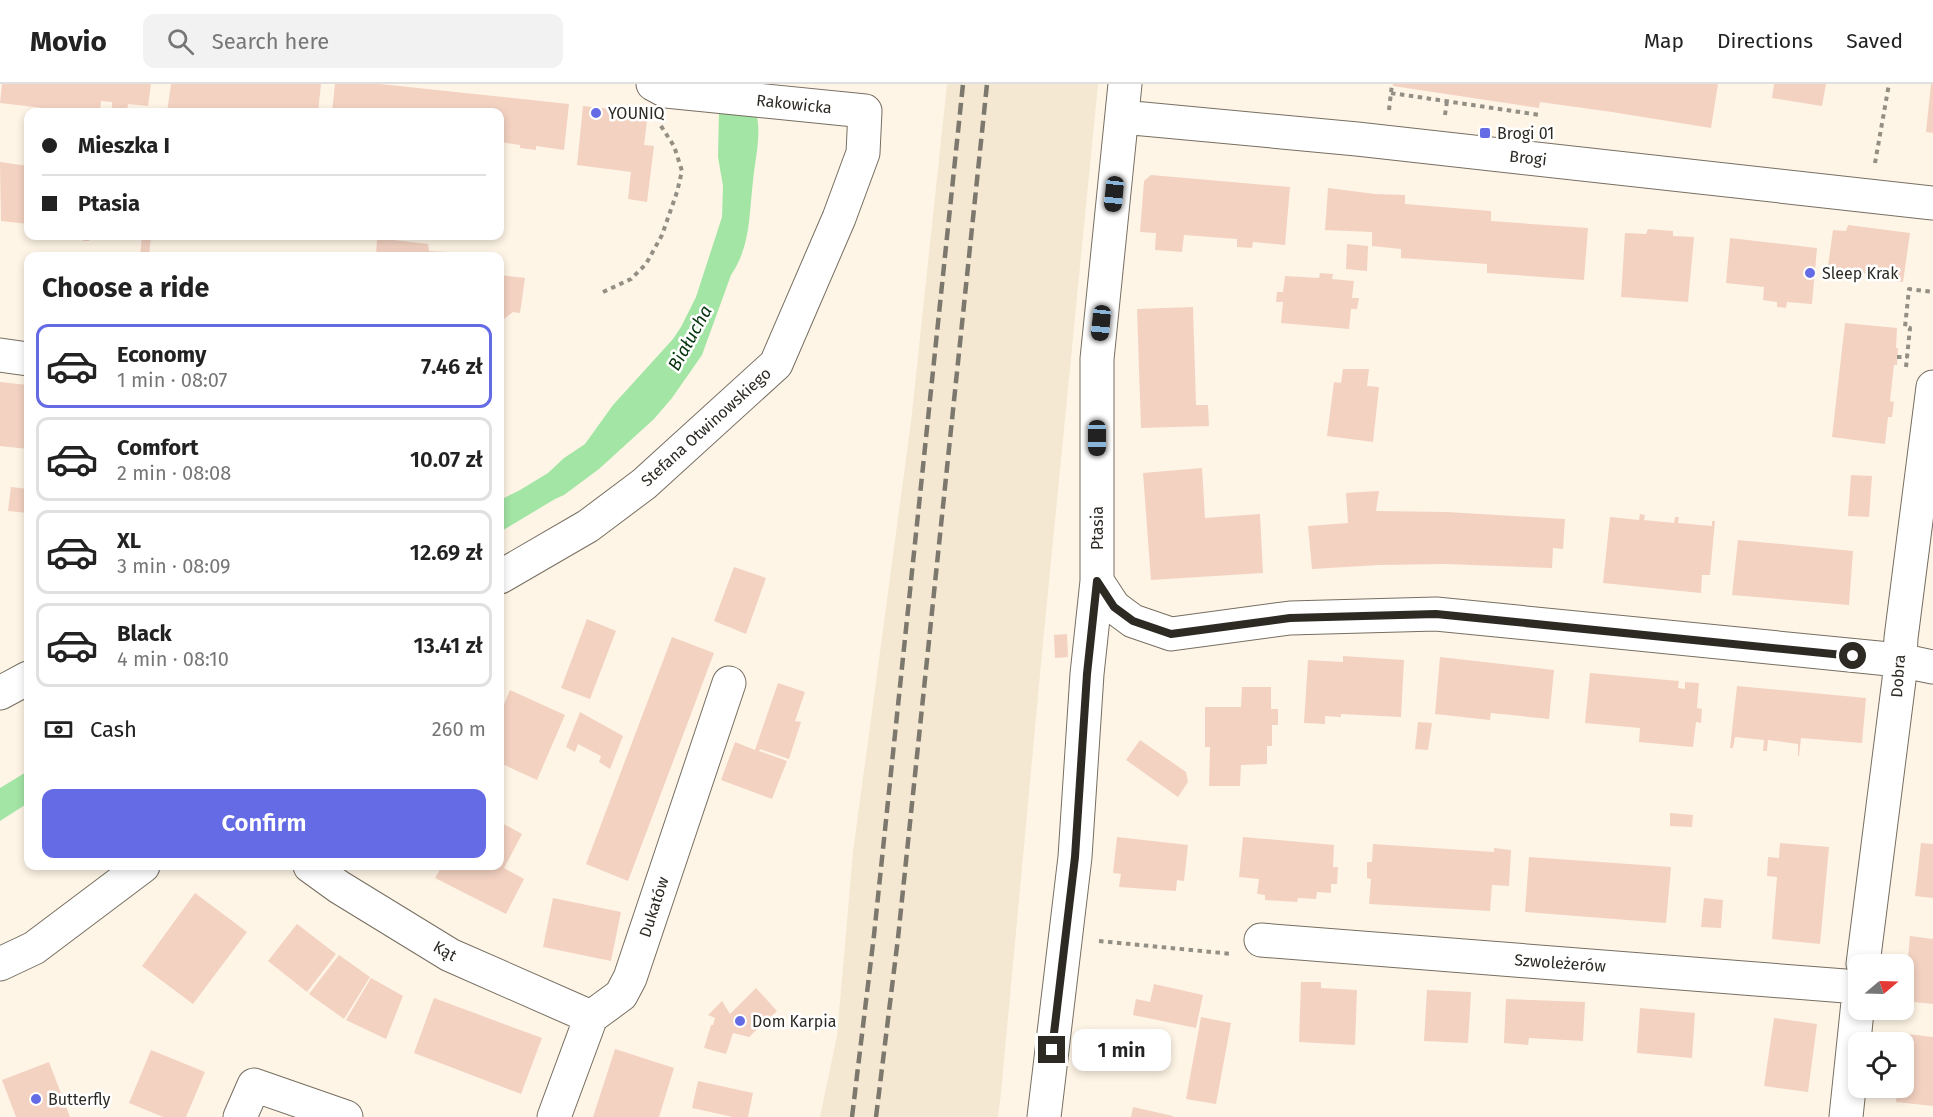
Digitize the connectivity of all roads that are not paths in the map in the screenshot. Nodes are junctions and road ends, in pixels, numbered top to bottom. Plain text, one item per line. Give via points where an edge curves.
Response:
1 (1125, 84) edge
2 (659, 99) edge
3 (821, 99) edge
4 (864, 111) joint
5 (1122, 117) junction
6 (1933, 204) edge
7 (0, 356) edge
8 (24, 359) edge
9 (1933, 387) edge
10 (504, 575) edge
11 (1097, 581) junction
12 (1899, 660) junction
13 (0, 666) edge
14 (1933, 667) edge
15 (24, 669) edge
16 (24, 680) edge
17 (729, 682) dead end
18 (0, 693) edge
19 (137, 870) edge
20 (315, 870) edge
21 (1261, 940) road end
22 (1864, 954) edge
23 (0, 963) edge
24 (1848, 986) edge
25 (591, 1017) junction
26 (1856, 1020) edge
27 (240, 1117) edge
28 (346, 1117) edge
29 (554, 1117) edge
30 (1044, 1117) edge
31 (1846, 1117) edge

1 - 5 street, Ptasia
2 - 3 street, Rakowicka
3 - 4 street, Rakowicka
4 - 10 street, Stefana Otwinowskiego via 863,153 776,364 644,483 588,526
5 - 6 street, Brogi via 1357,139
5 - 11 street, Ptasia via 1097,359
7 - 8 street
9 - 12 street, Dobra
11 - 12 street via 1114,607 1133,621 1171,634 1290,618 1436,614
11 - 30 street, Ptasia via 1075,857
12 - 14 street
12 - 22 street, Dobra
13 - 15 street
16 - 18 street
17 - 25 street, Dukatów via 630,978 621,995
19 - 23 street via 34,948
20 - 25 street, Kąt via 450,955
21 - 24 street, Szwoleżerów
25 - 29 street
26 - 31 street
27 - 28 street via 254,1084

